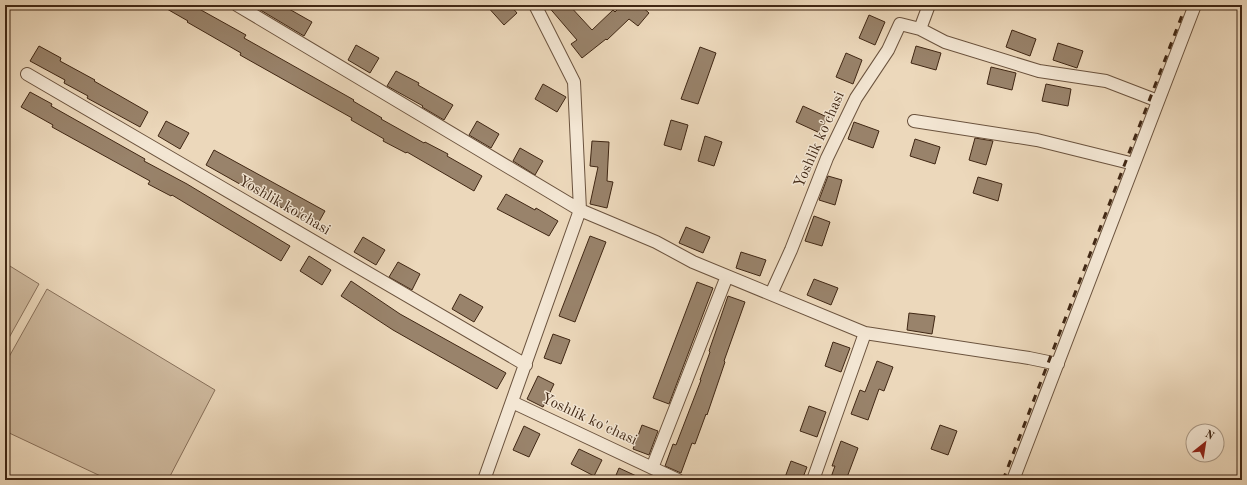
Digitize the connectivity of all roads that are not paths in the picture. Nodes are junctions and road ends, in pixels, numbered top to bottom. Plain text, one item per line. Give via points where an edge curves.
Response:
1 (237, 5) edge
2 (535, 5) edge
3 (929, 5) edge
4 (1195, 5) edge
5 (920, 29) junction
6 (27, 74) dead end
7 (1158, 101) junction
8 (914, 121) dead end
9 (1134, 164) junction
10 (580, 210) junction
11 (727, 276) junction
12 (771, 294) junction
13 (865, 333) junction
14 (1058, 364) junction
15 (526, 365) junction
16 (512, 402) junction
17 (652, 468) junction
18 (484, 480) edge
19 (678, 480) edge
20 (813, 480) edge
21 (1013, 480) edge

1 - 10 street
2 - 10 street via 574,82
3 - 5 street
4 - 7 street
5 - 7 street, Yoshlik ko'chasi via 945,42 1039,71 1106,81
5 - 12 street, Yoshlik ko'chasi via 900,24 888,50 856,98 827,158 792,250
6 - 15 street, Yoshlik ko'chasi
7 - 9 street
8 - 9 street via 1037,140
9 - 14 street
10 - 11 street
10 - 15 street
11 - 12 street
11 - 17 street
12 - 13 street
13 - 14 street
13 - 20 street
14 - 21 street
15 - 16 street
16 - 17 street, Yoshlik ko'chasi
16 - 18 street
17 - 19 street, Yoshlik ko'chasi

